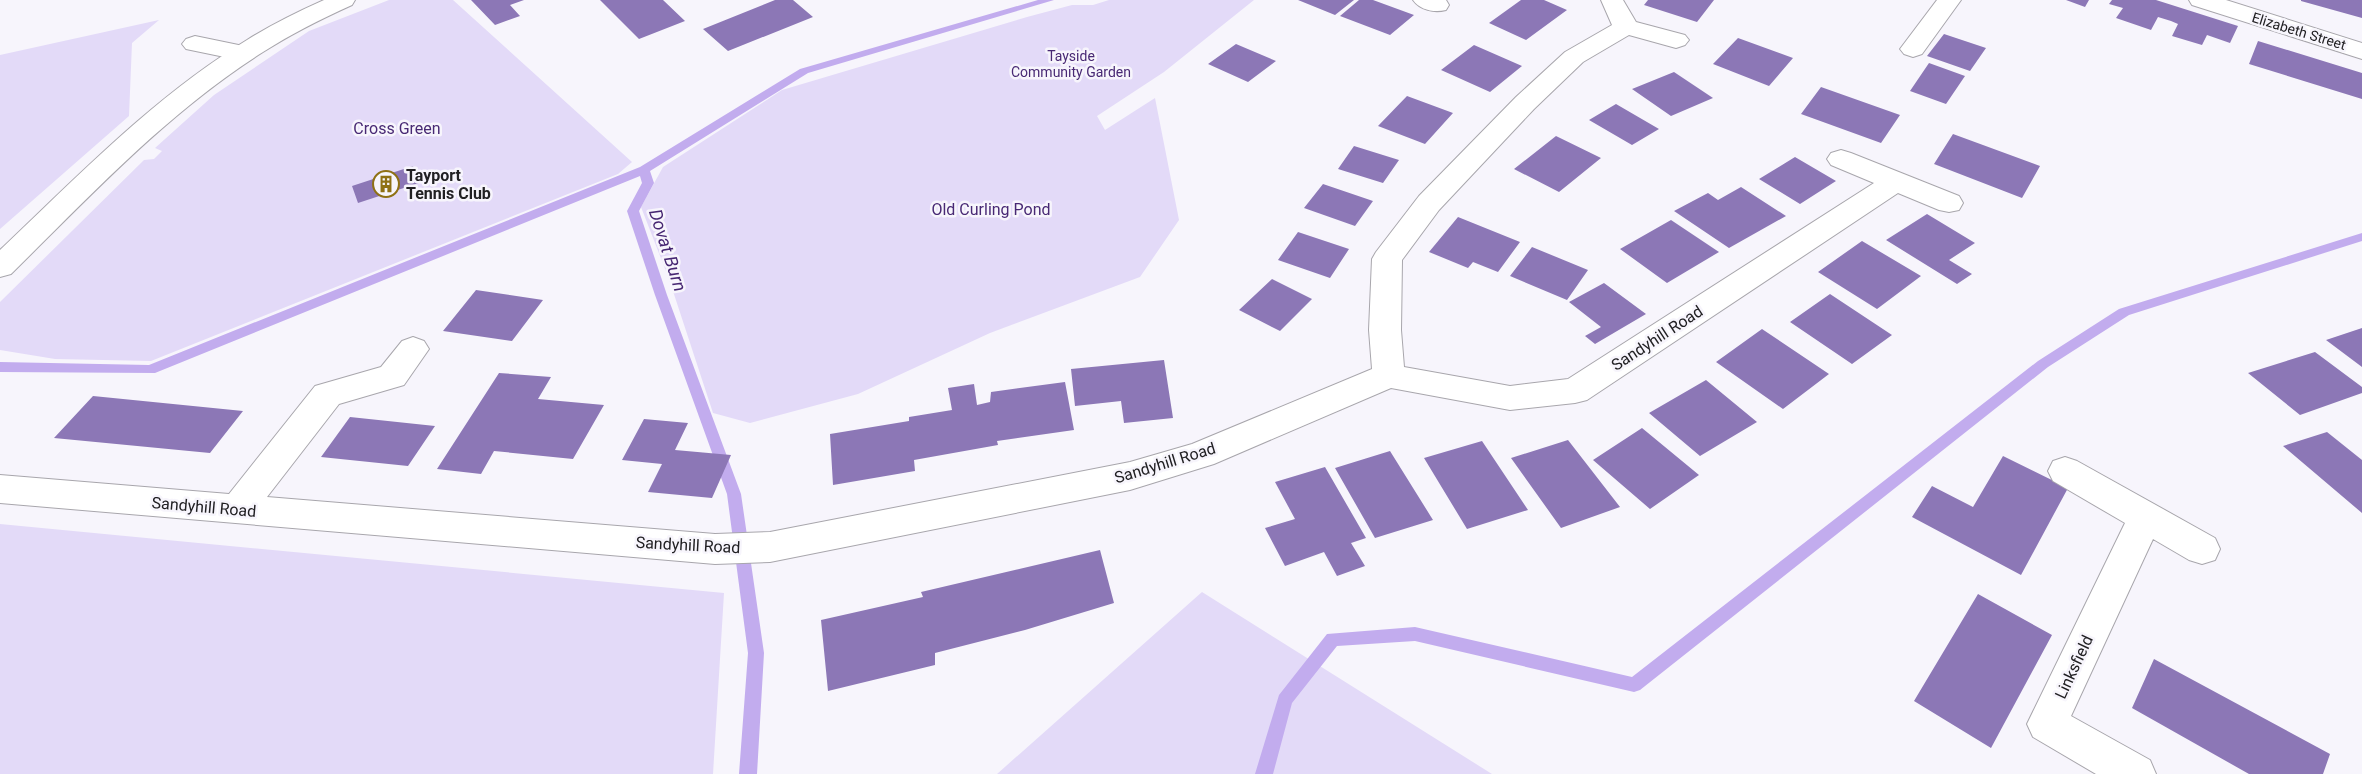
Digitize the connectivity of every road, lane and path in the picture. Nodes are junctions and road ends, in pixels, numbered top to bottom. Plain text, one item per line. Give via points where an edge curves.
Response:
1 (343, 0) edge
2 (1948, 0) edge
3 (2201, 0) edge
4 (1612, 1) edge
5 (1626, 27) junction
6 (1676, 40) dead end
7 (195, 44) dead end
8 (1913, 49) dead end
9 (2362, 51) edge
10 (244, 53) junction
11 (1841, 159) dead end
12 (1896, 181) junction
13 (1949, 203) dead end
14 (0, 267) edge
15 (412, 349) dead end
16 (1389, 376) junction
17 (2065, 471) dead end
18 (0, 489) edge
19 (237, 510) junction
20 (2145, 518) junction
21 (2202, 549) dead end
22 (2134, 774) edge

1 - 10 street
2 - 8 street
3 - 9 street, Elizabeth Street
4 - 5 street
5 - 6 street
5 - 16 street via 1574,57 1525,103 1429,203 1387,259 1385,330
7 - 10 street
10 - 14 street via 174,104
11 - 12 street
12 - 13 street
12 - 16 street, Sandyhill Road via 1575,391 1510,398
15 - 19 street via 392,375 327,395
16 - 19 street, Sandyhill Road via 1202,454 1130,476 770,547 715,549
17 - 20 street
18 - 19 street, Sandyhill Road
20 - 21 street
20 - 22 street, Linksfield via 2047,724

